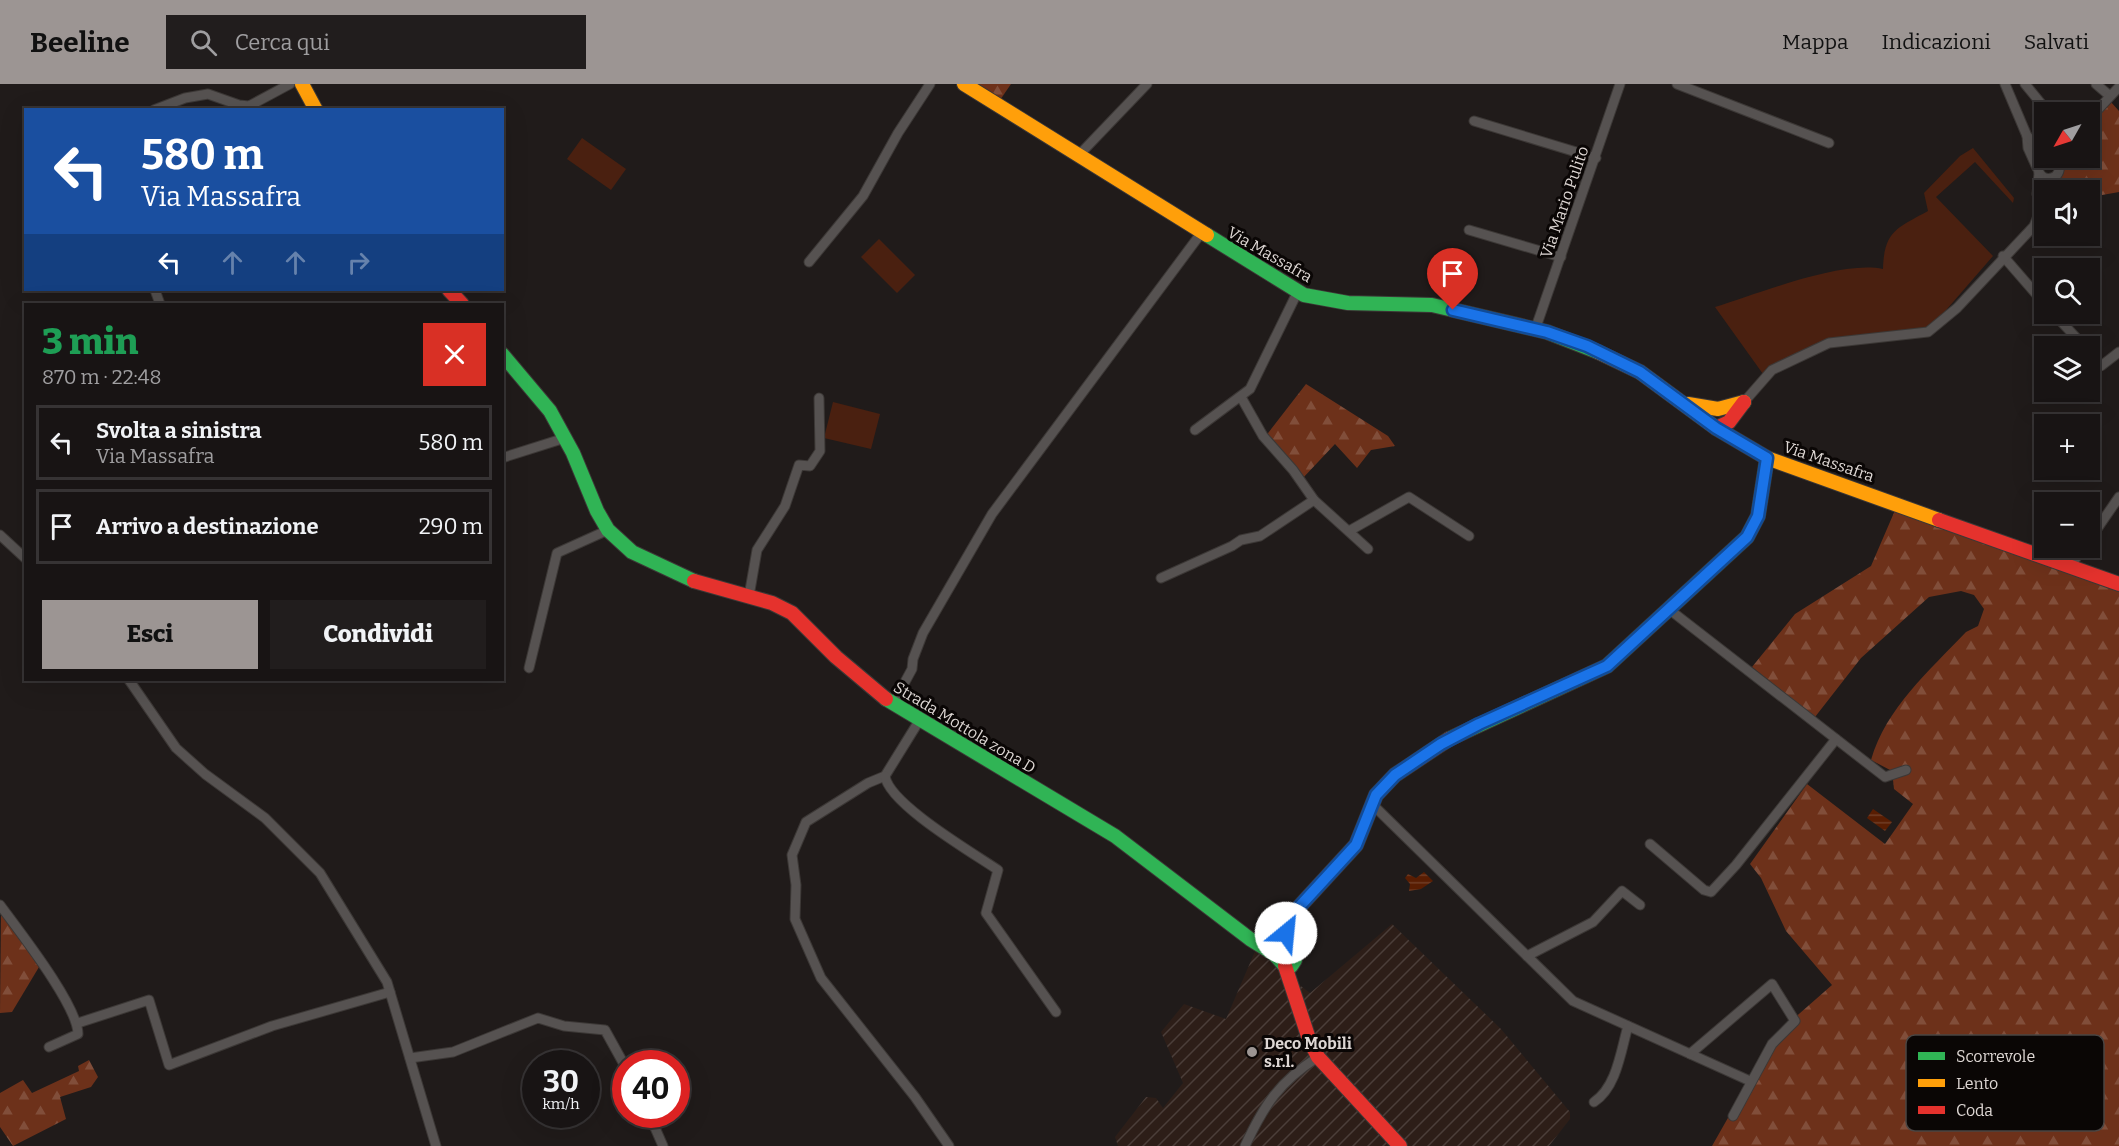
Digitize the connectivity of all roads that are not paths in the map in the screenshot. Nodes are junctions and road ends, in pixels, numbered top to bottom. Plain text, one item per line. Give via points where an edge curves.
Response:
1 (290, 84) edge
2 (302, 84) edge
3 (930, 84) edge
4 (964, 84) edge
5 (1147, 84) edge
6 (1620, 84) edge
7 (1677, 84) edge
8 (2005, 84) edge
9 (2025, 84) edge
10 (2096, 84) edge
11 (2119, 87) edge
12 (2110, 96) junction
13 (2040, 102) edge
14 (2100, 107) edge
15 (159, 108) edge
16 (315, 108) edge
17 (1474, 121) dead end
18 (2027, 136) junction
19 (1829, 143) dead end
20 (2034, 143) edge
21 (1079, 155) junction
22 (1596, 158) junction
23 (2059, 168) edge
24 (2038, 170) junction
25 (2056, 176) junction
26 (2038, 180) edge
27 (2054, 180) edge
28 (2034, 226) edge
29 (1469, 230) dead end
30 (1202, 232) junction
31 (2003, 256) junction
32 (1561, 257) junction
33 (809, 262) dead end
34 (450, 291) edge
35 (1298, 291) junction
36 (2034, 292) edge
37 (461, 303) edge
38 (2063, 324) edge
39 (1535, 330) junction
40 (2075, 336) edge
41 (2119, 352) edge
42 (504, 356) edge
43 (2100, 365) edge
44 (1241, 397) junction
45 (819, 398) dead end
46 (1683, 403) junction
47 (1737, 405) junction
48 (1716, 428) junction
49 (1195, 430) dead end
50 (565, 438) junction
51 (1744, 445) junction
52 (504, 457) edge
53 (1767, 458) junction
54 (2119, 497) edge
55 (1314, 500) junction
56 (2100, 525) edge
57 (608, 530) junction
58 (1349, 531) junction
59 (0, 535) edge
60 (1469, 536) dead end
61 (1368, 549) dead end
62 (24, 557) edge
63 (2076, 558) edge
64 (2072, 564) junction
65 (1161, 578) dead end
66 (2119, 584) edge
67 (748, 596) junction
68 (1670, 610) junction
69 (529, 668) dead end
70 (130, 681) edge
71 (892, 704) junction
72 (920, 721) junction
73 (1836, 739) junction
74 (1906, 770) dead end
75 (885, 776) junction
76 (1372, 804) junction
77 (1650, 844) dead end
78 (0, 905) edge
79 (1640, 905) dead end
80 (1527, 956) junction
81 (1287, 957) junction
82 (390, 992) junction
83 (1056, 1012) dead end
84 (78, 1023) junction
85 (1628, 1026) junction
86 (49, 1047) dead end
87 (616, 1050) edge
88 (1689, 1054) junction
89 (1318, 1057) junction
90 (410, 1058) junction
91 (1750, 1081) junction
92 (1594, 1102) dead end
93 (1732, 1116) dead end
94 (655, 1128) edge
95 (436, 1146) edge
96 (663, 1146) edge
97 (949, 1146) edge
98 (1245, 1146) edge
99 (1400, 1146) edge

1 - 15 street via 249,106 208,94
2 - 16 main road
3 - 33 street via 863,196
4 - 21 main road, Via Massafra
5 - 21 street
6 - 22 street, Via Mario Pulito
7 - 19 street
8 - 18 street
9 - 13 street
10 - 12 street
11 - 12 street
12 - 14 street
17 - 22 street
18 - 20 street
18 - 24 street
21 - 30 main road, Via Massafra
22 - 32 street, Via Mario Pulito
23 - 25 street
24 - 25 street via 2045,178
24 - 26 street
25 - 27 street
28 - 31 street
29 - 32 street
30 - 35 main road, Via Massafra
30 - 71 street via 992,514 923,633 912,669
31 - 36 street
31 - 47 street via 1957,308 1928,332 1829,343 1772,370
32 - 39 street, Via Mario Pulito
34 - 37 main road
35 - 39 main road, Via Massafra via 1329,302 1432,305
35 - 44 street via 1250,389
38 - 40 street
39 - 46 main road, Via Massafra via 1587,346 1630,367
41 - 43 street
42 - 50 main road, Strada Mottola zona D via 544,403
44 - 49 street
44 - 55 street via 1263,436
45 - 67 street via 820,451 810,466 799,465 785,506 758,550
46 - 47 main road via 1712,408
46 - 48 main road, Via Massafra
47 - 48 main road via 1715,418
47 - 51 main road
48 - 51 main road, Via Massafra
50 - 52 street
50 - 57 main road, Strada Mottola zona D
51 - 53 main road, Via Massafra
53 - 64 main road, Via Massafra
53 - 68 main road via 1758,516 1747,537
54 - 56 street
55 - 58 street
55 - 65 street via 1260,536 1236,542
57 - 67 main road, Strada Mottola zona D via 632,552 653,564 709,587
57 - 69 street via 557,553
58 - 60 street via 1410,497
58 - 61 street
59 - 62 street
63 - 64 street
64 - 66 main road, Via Massafra
67 - 71 main road, Strada Mottola zona D via 792,613
68 - 73 street
68 - 76 main road via 1607,666 1441,744 1395,775
70 - 82 street via 176,748 265,818 320,873
71 - 72 main road, Strada Mottola zona D
72 - 75 street
72 - 81 main road, Strada Mottola zona D via 1115,836 1263,948
73 - 74 street via 1885,777
73 - 77 street via 1711,892
75 - 83 street via 886,783 904,804 998,870 986,913
75 - 97 street via 806,822 792,855 795,920 821,978
76 - 80 street
76 - 81 main road via 1356,845 1288,919
78 - 84 street
79 - 80 street via 1622,891 1593,922
80 - 85 street via 1573,1001
81 - 89 main road via 1299,983 1299,1002
82 - 84 street via 272,1026 169,1065 149,1000
82 - 90 street
84 - 86 street via 78,1034
85 - 88 street
85 - 92 street via 1611,1082
87 - 90 street via 605,1030 564,1026 538,1018 453,1052
88 - 91 street
88 - 91 street via 1772,984 1795,1021 1772,1044
89 - 98 street via 1295,1072 1272,1095
89 - 99 main road
90 - 95 street
91 - 93 street
94 - 96 street

